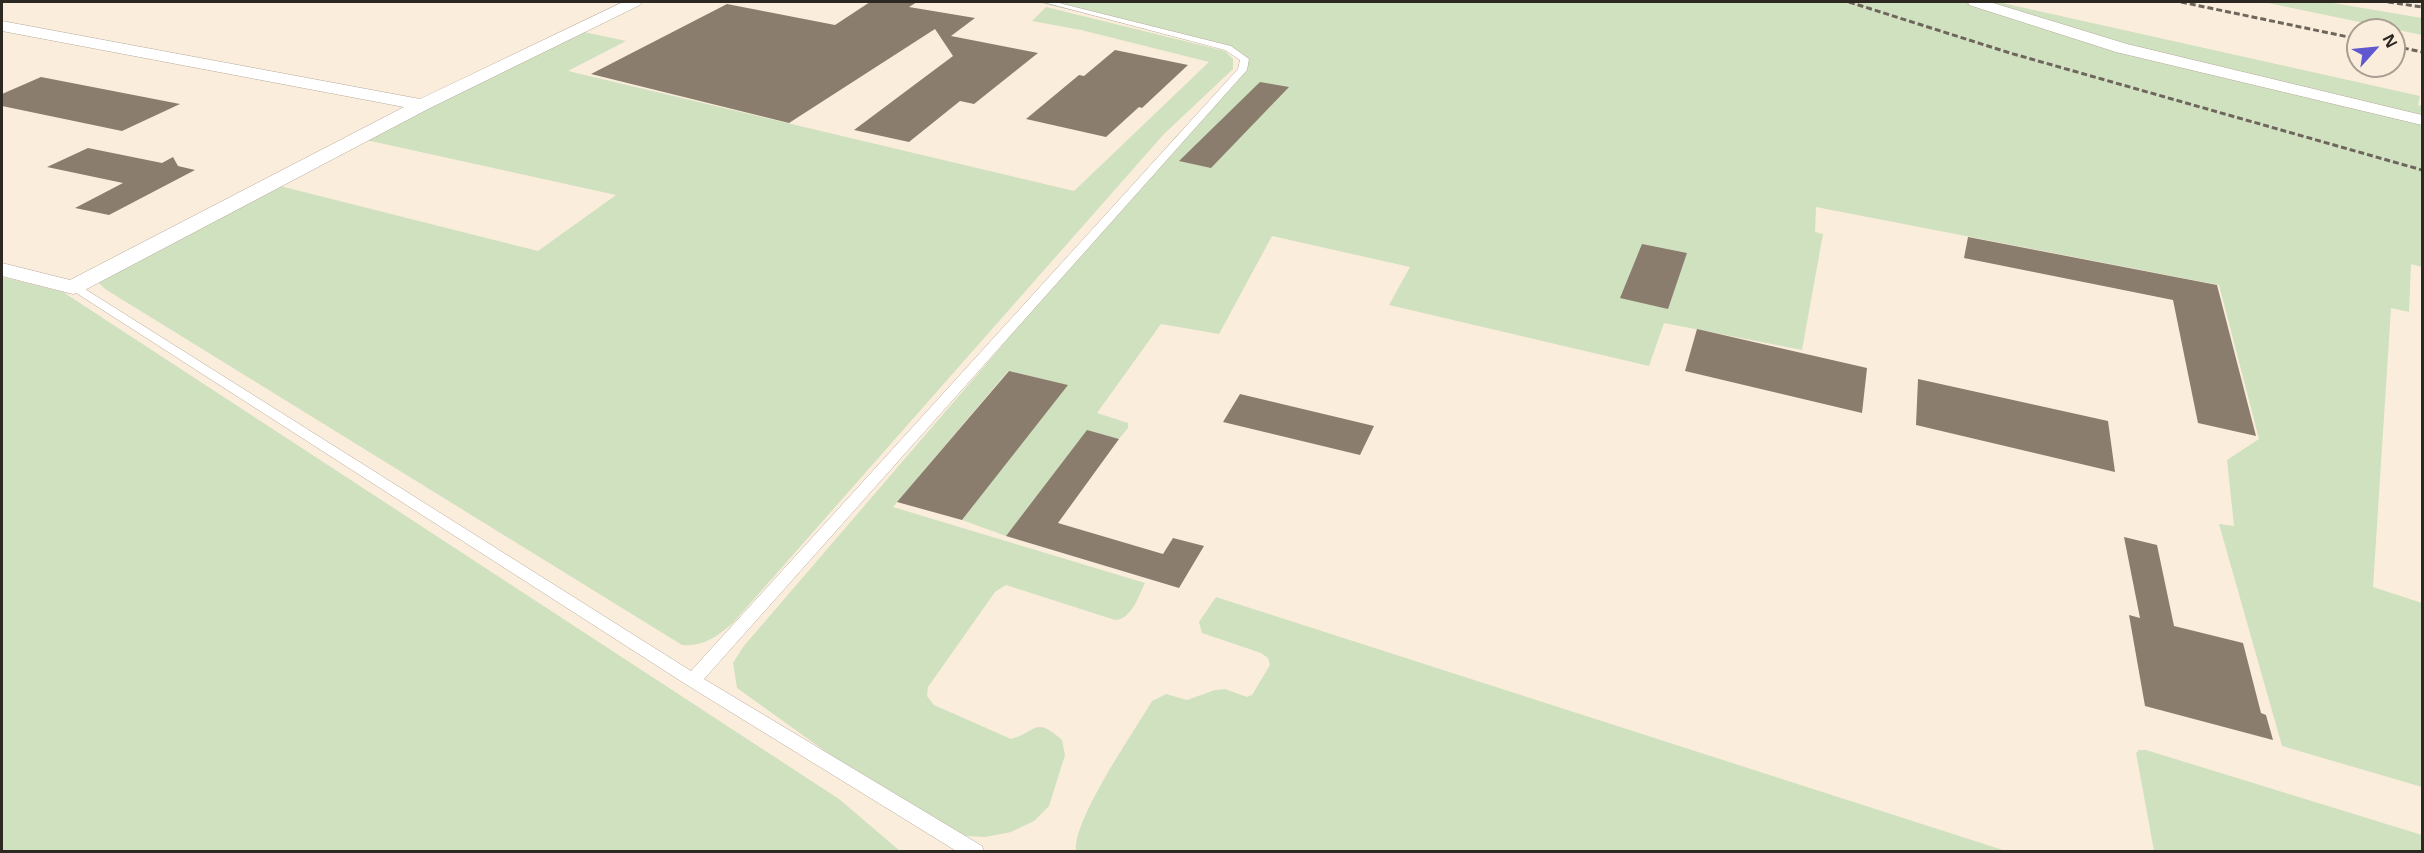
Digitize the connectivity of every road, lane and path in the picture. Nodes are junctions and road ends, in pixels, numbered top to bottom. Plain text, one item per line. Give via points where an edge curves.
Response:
1 (634, 2) edge
2 (1047, 2) edge
3 (1975, 2) edge
4 (2, 26) edge
5 (422, 105) junction
6 (2422, 120) edge
7 (2, 270) edge
8 (73, 287) junction
9 (693, 680) junction
10 (975, 852) edge

1 - 5 street
2 - 9 lane via 1228,48 1245,58 1242,70
3 - 6 street via 2122,48
4 - 5 street
5 - 8 street
7 - 8 street
8 - 9 lane
9 - 10 lane

